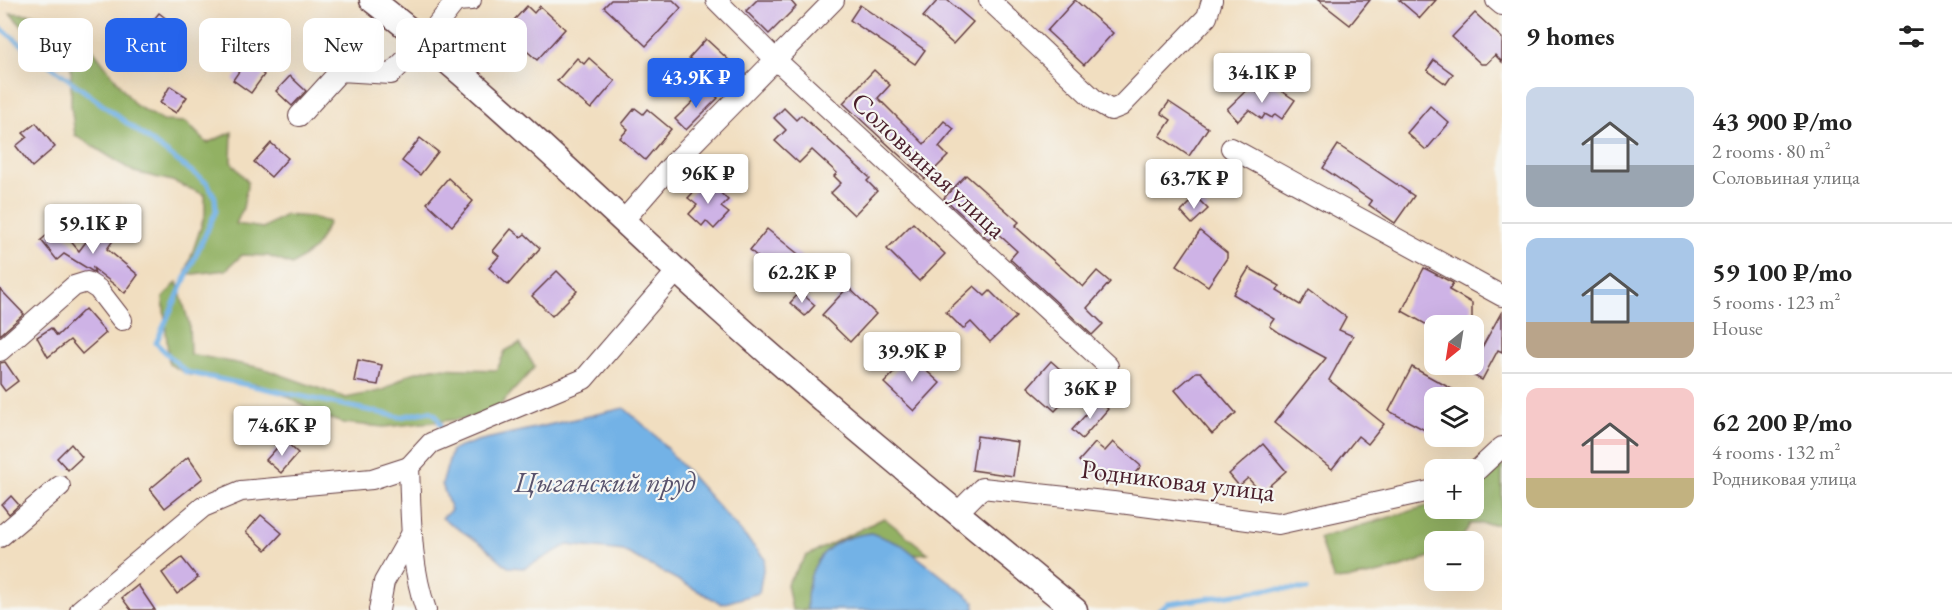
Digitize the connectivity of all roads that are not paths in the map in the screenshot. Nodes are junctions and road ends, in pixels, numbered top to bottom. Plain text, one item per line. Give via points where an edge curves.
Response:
1 (372, 0) edge
2 (471, 0) edge
3 (716, 0) edge
4 (834, 0) edge
5 (989, 0) edge
6 (1212, 0) edge
7 (1497, 0) edge
8 (445, 5) edge
9 (1502, 5) edge
10 (396, 18) edge
11 (437, 18) edge
12 (775, 59) junction
13 (396, 69) edge
14 (459, 72) edge
15 (299, 116) dead end
16 (1231, 148) dead end
17 (622, 221) junction
18 (677, 271) junction
19 (1502, 296) edge
20 (122, 320) dead end
21 (0, 351) edge
22 (1108, 366) dead end
23 (1502, 447) edge
24 (1484, 464) edge
25 (409, 467) junction
26 (60, 486) dead end
27 (1424, 492) edge
28 (957, 513) junction
29 (412, 533) junction
30 (0, 537) edge
31 (80, 610) edge
32 (379, 610) edge
33 (426, 610) edge
34 (1075, 610) edge

1 - 10 main road
2 - 8 street
3 - 12 street, Соловьиная улица
4 - 12 street
5 - 6 street via 1096,101 1111,110 1121,106 1207,17
7 - 9 street
8 - 11 street
12 - 17 street
12 - 22 street, Соловьиная улица
13 - 15 street via 391,74 340,71
14 - 17 main road
16 - 19 street
17 - 18 main road
18 - 25 street via 584,379 431,443
18 - 28 main road
20 - 21 street via 98,289 87,282 74,286
23 - 24 street
25 - 29 street
25 - 31 street via 372,479 241,491 203,507
26 - 30 street
27 - 28 street, Родниковая улица via 1278,524 982,488
28 - 34 main road
29 - 32 street via 384,582
29 - 33 street via 419,590

